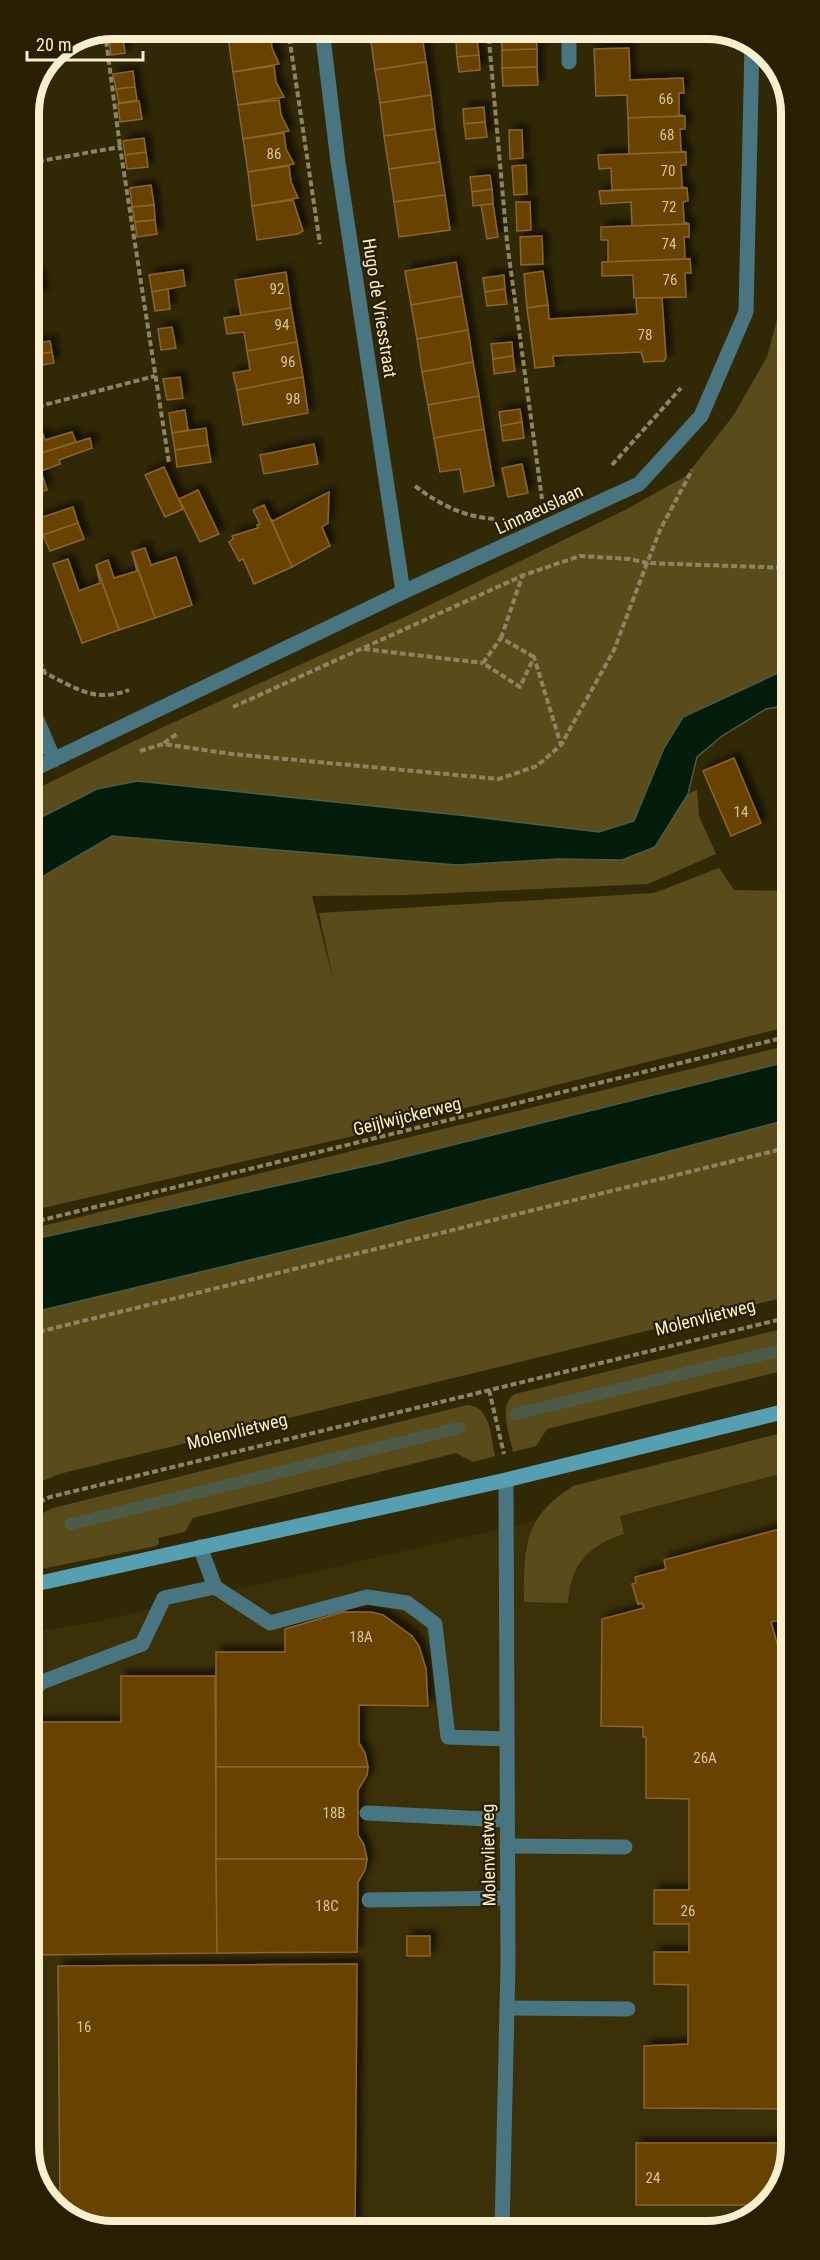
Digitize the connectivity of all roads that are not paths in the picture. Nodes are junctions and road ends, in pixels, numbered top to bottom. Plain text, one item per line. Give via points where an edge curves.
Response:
1 (323, 39) edge
2 (568, 39) edge
3 (752, 54) edge
4 (569, 62) dead end
5 (403, 592) junction
6 (39, 723) edge
7 (54, 760) junction
8 (39, 767) edge
9 (781, 1412) edge
10 (506, 1480) junction
11 (200, 1547) junction
12 (39, 1583) edge
13 (214, 1587) junction
14 (39, 1685) edge
15 (506, 1739) junction
16 (367, 1813) dead end
17 (506, 1820) junction
18 (507, 1846) junction
19 (625, 1847) dead end
20 (508, 1898) junction
21 (369, 1900) dead end
22 (507, 2008) junction
23 (628, 2009) dead end
24 (502, 2221) edge

1 - 5 street, Hugo de Vriesstraat via 338,162
2 - 4 street
3 - 5 street, Linnaeuslaan via 746,312 701,416 639,484
5 - 7 street, Linnaeuslaan
6 - 7 street
7 - 8 street, Linnaeuslaan
9 - 10 street
10 - 11 street
10 - 15 street, Molenvlietweg
11 - 12 street
11 - 13 street
13 - 14 street via 164,1598 142,1644
13 - 15 street via 270,1623 367,1597 407,1603 435,1624 448,1737
15 - 17 street, Molenvlietweg
16 - 17 street
17 - 18 street, Molenvlietweg
18 - 19 street
18 - 20 street, Molenvlietweg
20 - 21 street
20 - 22 street, Molenvlietweg
22 - 23 street
22 - 24 street, Molenvlietweg

